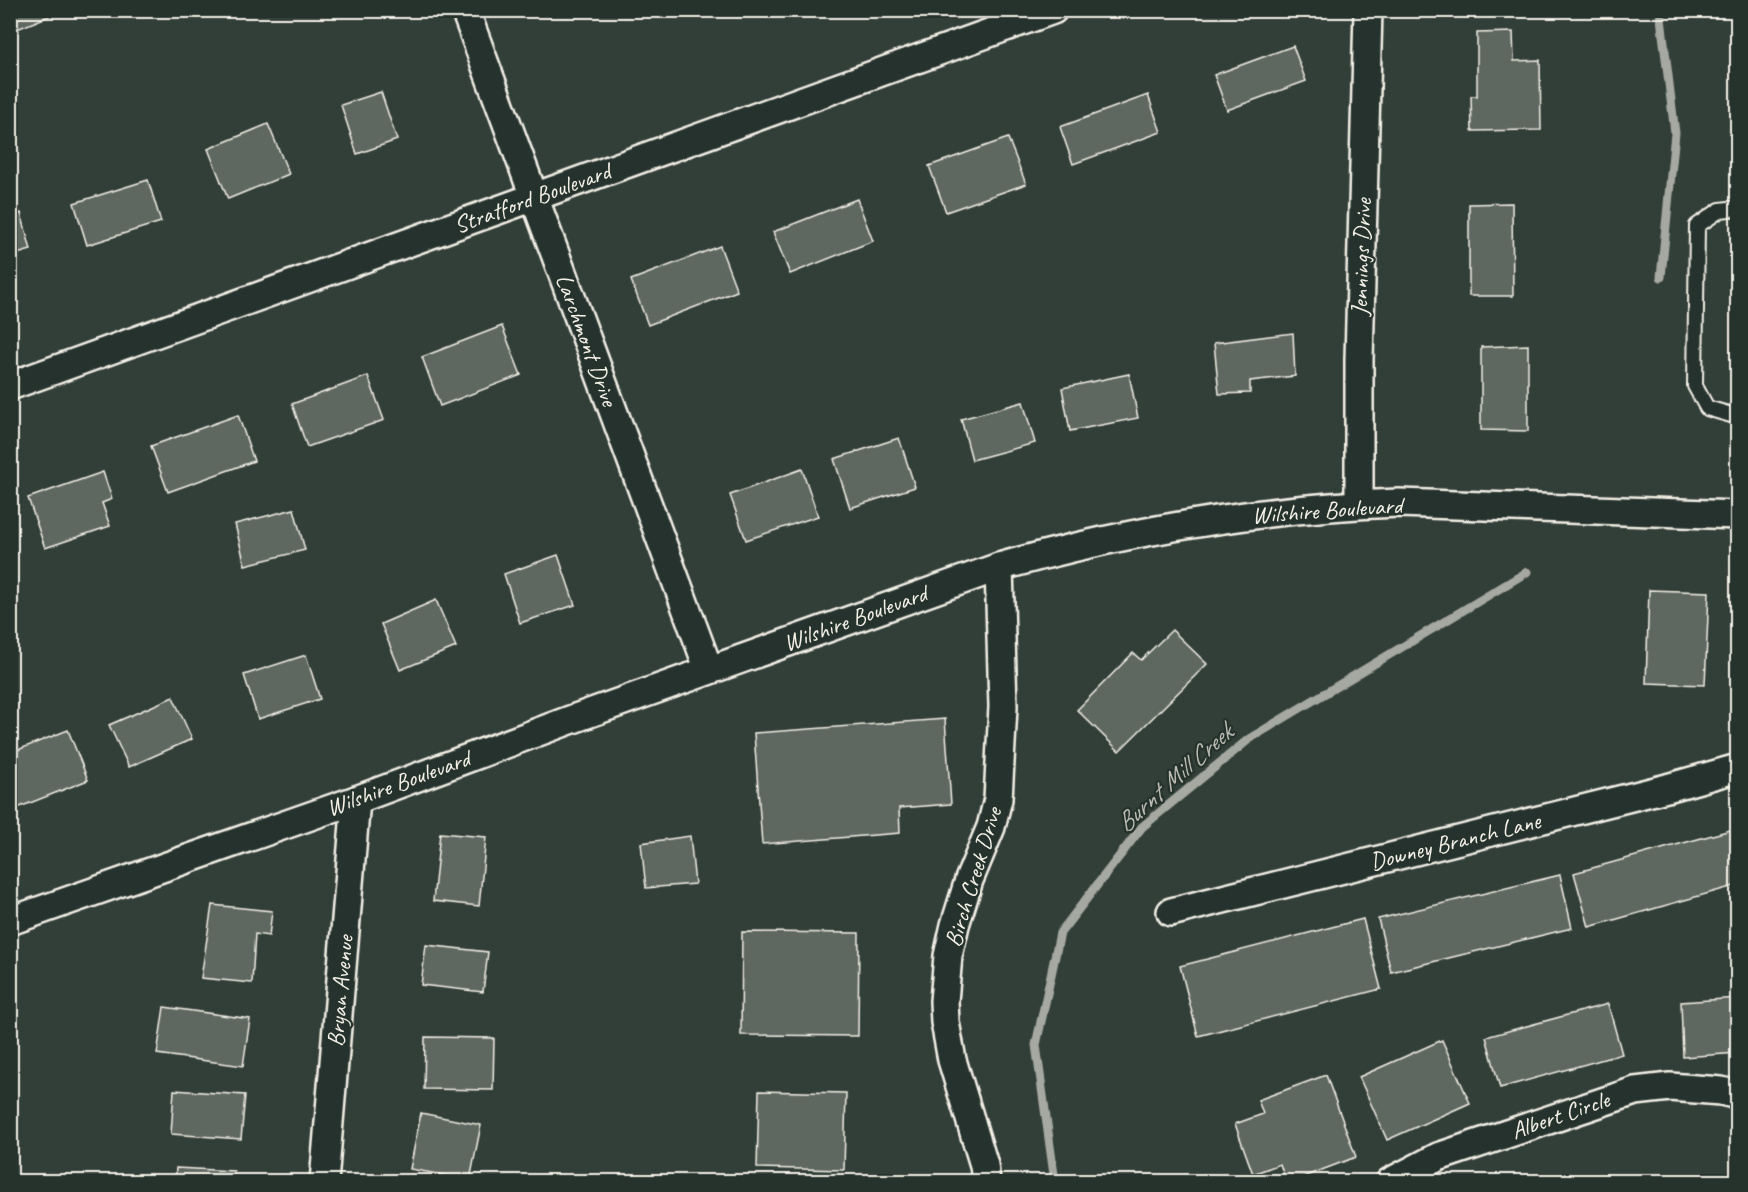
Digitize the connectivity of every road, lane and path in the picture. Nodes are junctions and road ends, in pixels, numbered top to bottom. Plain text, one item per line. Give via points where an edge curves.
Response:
1 (465, 10) edge
2 (1053, 10) edge
3 (1368, 10) edge
4 (534, 197) junction
5 (1737, 208) edge
6 (10, 386) edge
7 (1737, 417) edge
8 (1359, 504) junction
9 (1737, 515) edge
10 (999, 567) junction
11 (709, 670) junction
12 (1737, 768) edge
13 (356, 800) junction
14 (1171, 912) dead end
15 (10, 921) edge
16 (1737, 1095) edge
17 (324, 1182) edge
18 (986, 1182) edge
19 (1390, 1182) edge

1 - 4 street, Larchmont Drive
2 - 4 street, Stratford Boulevard
3 - 8 street, Jennings Drive
4 - 6 street, Stratford Boulevard
4 - 11 street, Larchmont Drive
5 - 7 lane via 1720,210 1697,226 1695,386 1707,408
8 - 9 street, Wilshire Boulevard
8 - 10 street, Wilshire Boulevard via 1188,523
10 - 11 street, Wilshire Boulevard
10 - 18 street, Birch Creek Drive via 1002,707 998,799 955,925 944,1001 952,1060
11 - 13 street, Wilshire Boulevard
12 - 14 street, Downey Branch Lane
13 - 15 street, Wilshire Boulevard
13 - 17 street, Bryan Avenue
16 - 19 street, Albert Circle via 1670,1087 1625,1094 1438,1157

